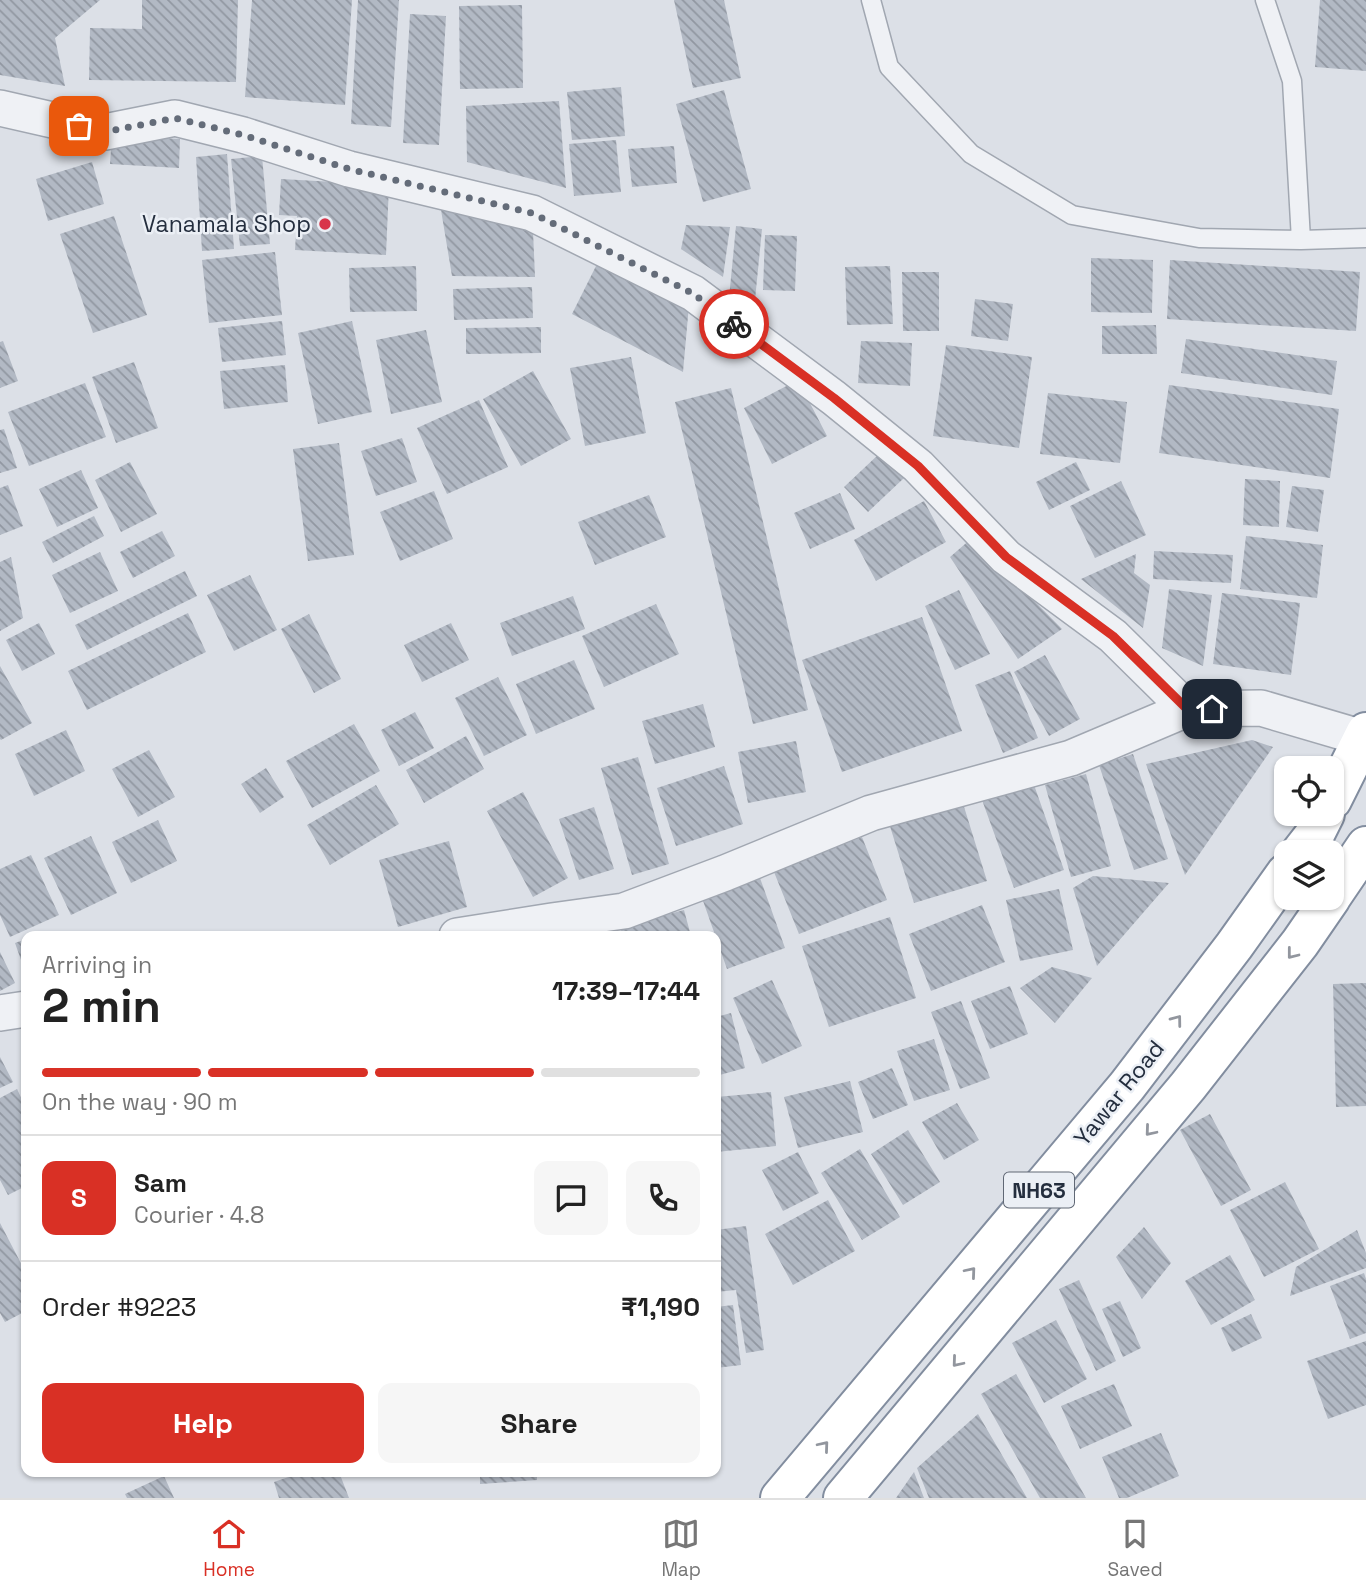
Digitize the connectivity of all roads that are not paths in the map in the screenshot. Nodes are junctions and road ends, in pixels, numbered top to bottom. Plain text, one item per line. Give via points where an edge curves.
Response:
1 (871, 0) edge
2 (1265, 0) edge
3 (0, 108) edge
4 (1366, 238) edge
5 (1301, 240) junction
6 (1187, 709) junction
7 (1365, 735) edge
8 (1344, 776) edge
9 (1366, 846) edge
10 (1344, 878) edge
11 (1274, 890) edge
12 (1322, 910) edge
13 (489, 931) edge
14 (21, 1010) edge
15 (0, 1013) edge
16 (780, 1498) edge
17 (843, 1498) edge

1 - 5 lane via 889,67 971,154 1072,215 1199,238
2 - 5 lane via 1292,81
3 - 6 street via 105,132 175,118 243,135 349,169 532,213 692,293 918,466 1006,557 1113,636
4 - 5 lane
6 - 7 street via 1261,708
6 - 13 street via 1071,758 871,813 624,911
7 - 8 highway
9 - 10 highway, NH63
16 -> 11 highway, Yawar Road / NH63 via 1127,1086
12 -> 17 highway, NH63 via 1188,1086
14 - 15 street

